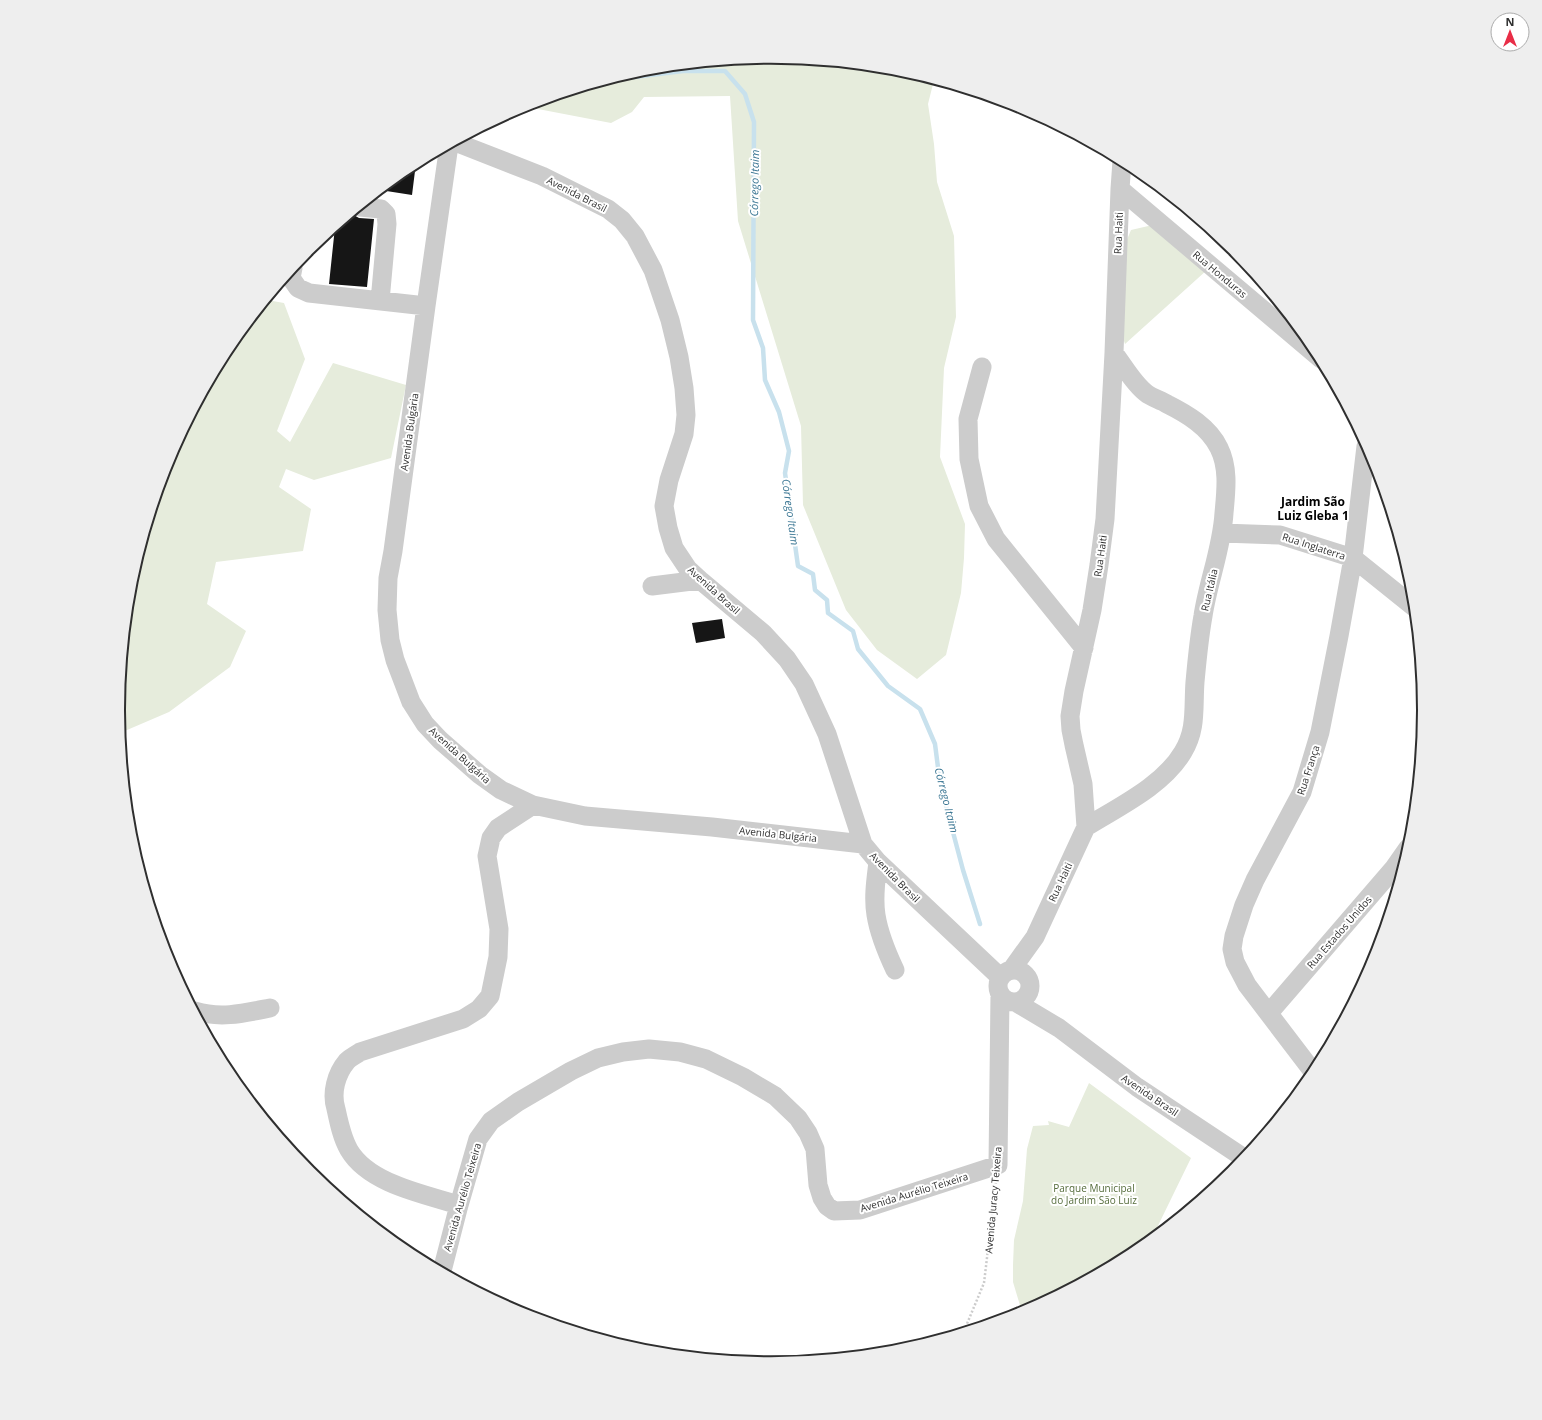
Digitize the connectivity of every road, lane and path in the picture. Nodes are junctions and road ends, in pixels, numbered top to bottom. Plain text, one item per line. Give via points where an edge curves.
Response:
1 (461, 144) edge
2 (448, 151) edge
3 (1122, 168) edge
4 (1120, 189) junction
5 (365, 207) edge
6 (291, 277) edge
7 (380, 301) junction
8 (426, 306) junction
9 (1306, 348) edge
10 (1114, 353) junction
11 (982, 367) dead end
12 (1366, 458) edge
13 (1222, 533) junction
14 (1352, 558) junction
15 (700, 580) junction
16 (652, 586) dead end
17 (1408, 602) edge
18 (1084, 648) junction
19 (533, 805) junction
20 (1086, 828) junction
21 (863, 844) junction
22 (1399, 861) edge
23 (878, 862) junction
24 (1035, 937) junction
25 (895, 970) dead end
26 (1004, 980) junction
27 (1031, 987) junction
28 (1017, 1002) junction
29 (270, 1008) dead end
30 (201, 1013) edge
31 (1269, 1013) junction
32 (1059, 1028) junction
33 (1309, 1067) edge
34 (1239, 1155) edge
35 (998, 1165) junction
36 (459, 1205) junction
37 (443, 1266) edge
38 (966, 1326) edge

1 - 15 street, Avenida Brasil via 542,176 608,209 622,220 635,236 653,270 670,320 684,388 684,434 669,480 664,506 668,528 674,548
2 - 8 street, Avenida Bulgária
3 - 4 street, Rua Haiti
4 - 9 street, Rua Honduras
4 - 10 street, Rua Haiti
5 - 7 street via 381,209 386,214
6 - 7 street via 298,288 309,293
7 - 8 street
8 - 19 street, Avenida Bulgária via 388,578 390,640 411,702 425,724 480,775 501,790
10 - 13 street, Rua Itália via 1146,393 1200,424 1218,446 1226,471
10 - 18 street, Rua Haiti via 1105,519
11 - 18 street via 968,419 969,459 979,506 996,539
12 - 14 street, Rua França
13 - 14 street, Rua Inglaterra via 1280,535
13 - 20 street, Rua Itália via 1203,616 1195,683 1194,727 1184,751 1173,767 1156,782
14 - 17 street, Rua Inglaterra
14 - 31 street, Rua França via 1320,732 1302,792 1255,880 1234,936 1232,949 1235,962 1247,985
15 - 16 street
15 - 21 street, Avenida Brasil via 763,633 787,659 804,684 827,734
18 - 20 street, Rua Haiti via 1070,716 1083,784
19 - 21 street, Avenida Bulgária via 585,816
19 - 36 street via 498,828 491,838 487,856 499,929 498,957 490,996 479,1009 463,1019 360,1052 348,1060 341,1070 334,1090 334,1102 341,1130 357,1162 403,1188
20 - 24 street, Rua Haiti
21 - 23 street, Avenida Brasil
22 - 31 street, Rua Estados Unidos
23 - 25 street via 875,885 876,914 886,952
23 - 26 street, Avenida Brasil
24 - 26 street, Rua Haiti
24 - 27 street, Rua Haiti
26 - 27 street via 1020,970 1028,975
26 - 28 street via 1004,1000
26 - 35 street, Avenida Juracy Teixeira
27 - 28 street via 1027,998
27 - 32 street, Avenida Brasil
28 - 32 street, Avenida Brasil
29 - 30 street via 234,1015
31 - 33 street, Rua França
32 - 34 street, Avenida Brasil via 1136,1087
35 - 36 street, Avenida Aurélio Teixeira via 860,1210 834,1210 827,1206 822,1198 818,1185 815,1149 808,1133 798,1118 775,1096 706,1059 680,1052 649,1049 598,1058 571,1070 491,1121 478,1140
35 - 38 path, Avenida Juracy Teixeira via 984,1282
36 - 37 street, Avenida Aurélio Teixeira

